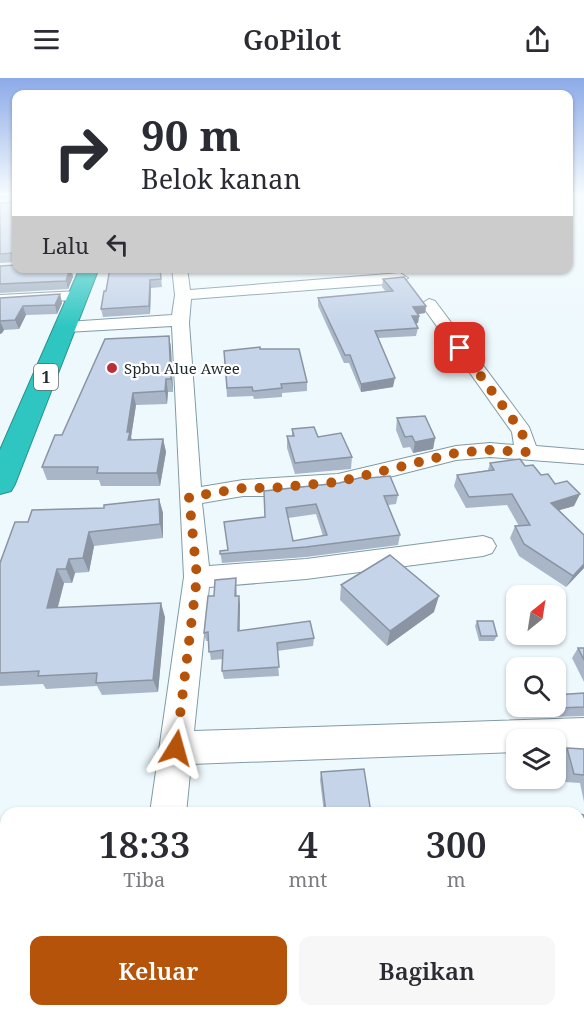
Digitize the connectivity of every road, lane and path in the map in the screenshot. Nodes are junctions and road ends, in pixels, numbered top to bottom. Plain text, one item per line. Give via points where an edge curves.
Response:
1 (88, 273) edge
2 (180, 273) edge
3 (400, 278) edge
4 (183, 295) junction
5 (79, 296) junction
6 (0, 300) edge
7 (429, 304) dead end
8 (181, 320) junction
9 (67, 327) junction
10 (526, 452) junction
11 (584, 457) edge
12 (0, 484) edge
13 (189, 497) junction
14 (483, 546) dead end
15 (197, 577) junction
16 (584, 734) edge
17 (176, 748) junction
18 (169, 807) edge

1 - 5 highway, 1
2 - 4 street
3 - 4 street
4 - 8 street
5 - 6 street
5 - 9 highway, 1
7 - 10 street via 522,432
8 - 9 street
8 - 13 street
9 - 12 highway, 1
10 - 11 street
10 - 13 street via 456,453 338,482 243,488
13 - 15 street
14 - 15 street via 306,569
15 - 17 street
16 - 17 street
17 - 18 street

